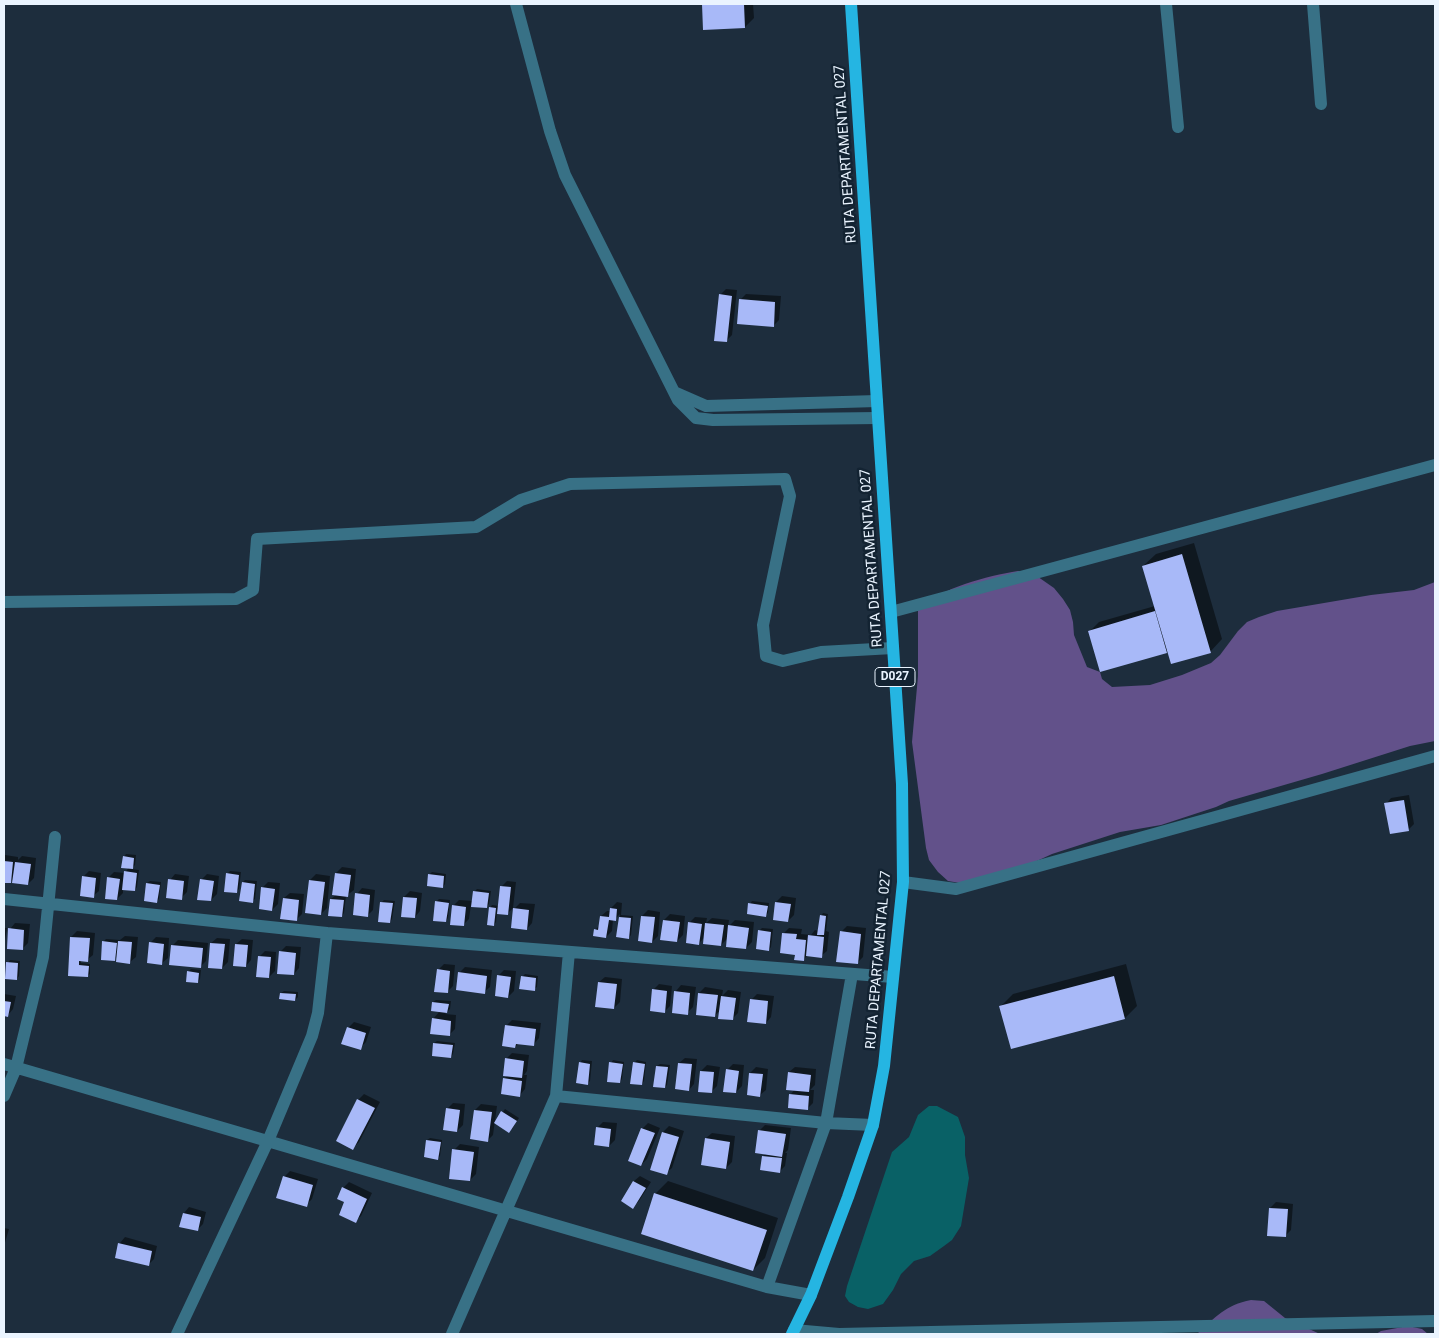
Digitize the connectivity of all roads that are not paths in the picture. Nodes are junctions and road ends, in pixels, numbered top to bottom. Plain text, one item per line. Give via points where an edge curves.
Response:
1 (516, 4) edge
2 (851, 4) edge
3 (1166, 4) edge
4 (1313, 4) edge
5 (1321, 104) dead end
6 (1178, 127) dead end
7 (674, 392) junction
8 (877, 401) junction
9 (878, 418) junction
10 (1435, 465) edge
11 (4, 602) edge
12 (891, 612) junction
13 (893, 648) junction
14 (1435, 756) edge
15 (55, 837) dead end
16 (903, 882) junction
17 (4, 899) edge
18 (48, 902) junction
19 (328, 933) junction
20 (569, 952) junction
21 (852, 974) junction
22 (893, 977) junction
23 (10, 1066) edge
24 (4, 1096) edge
25 (556, 1096) junction
26 (826, 1124) junction
27 (873, 1125) junction
28 (268, 1141) junction
29 (506, 1210) junction
30 (767, 1287) junction
31 (811, 1295) junction
32 (1435, 1322) edge
33 (793, 1332) edge
34 (177, 1334) edge
35 (452, 1334) edge

1 - 7 street via 550,131 566,175
2 - 8 main road, RUTA DEPARTAMENTAL 027 / D027
3 - 6 street
4 - 5 street
7 - 8 street via 706,406
7 - 9 street via 696,418
8 - 9 main road, RUTA DEPARTAMENTAL 027 / D027
9 - 12 main road, RUTA DEPARTAMENTAL 027 / D027
10 - 12 street
11 - 13 street via 236,599 253,590 257,539 476,527 522,500 570,484 785,479 790,496 763,626 766,656 783,661 821,652
12 - 13 main road, RUTA DEPARTAMENTAL 027 / D027
13 - 16 main road, RUTA DEPARTAMENTAL 027 / D027 via 902,784
14 - 16 street via 956,888
15 - 18 street
16 - 22 main road, RUTA DEPARTAMENTAL 027 / D027
17 - 18 street
18 - 19 street
18 - 23 street via 43,957
19 - 20 street
19 - 28 street via 312,1036
20 - 21 street
20 - 25 street
21 - 22 street
21 - 26 street
22 - 27 main road, RUTA DEPARTAMENTAL 027 / D027 via 884,1066
23 - 24 street
23 - 28 street
25 - 26 street
25 - 29 street
26 - 27 street
26 - 30 street
27 - 31 main road, RUTA DEPARTAMENTAL 027 / D027
28 - 29 street
28 - 34 street
29 - 30 street
29 - 35 street
30 - 31 street
31 - 33 main road, RUTA DEPARTAMENTAL 027 / D027
32 - 33 street via 840,1334

